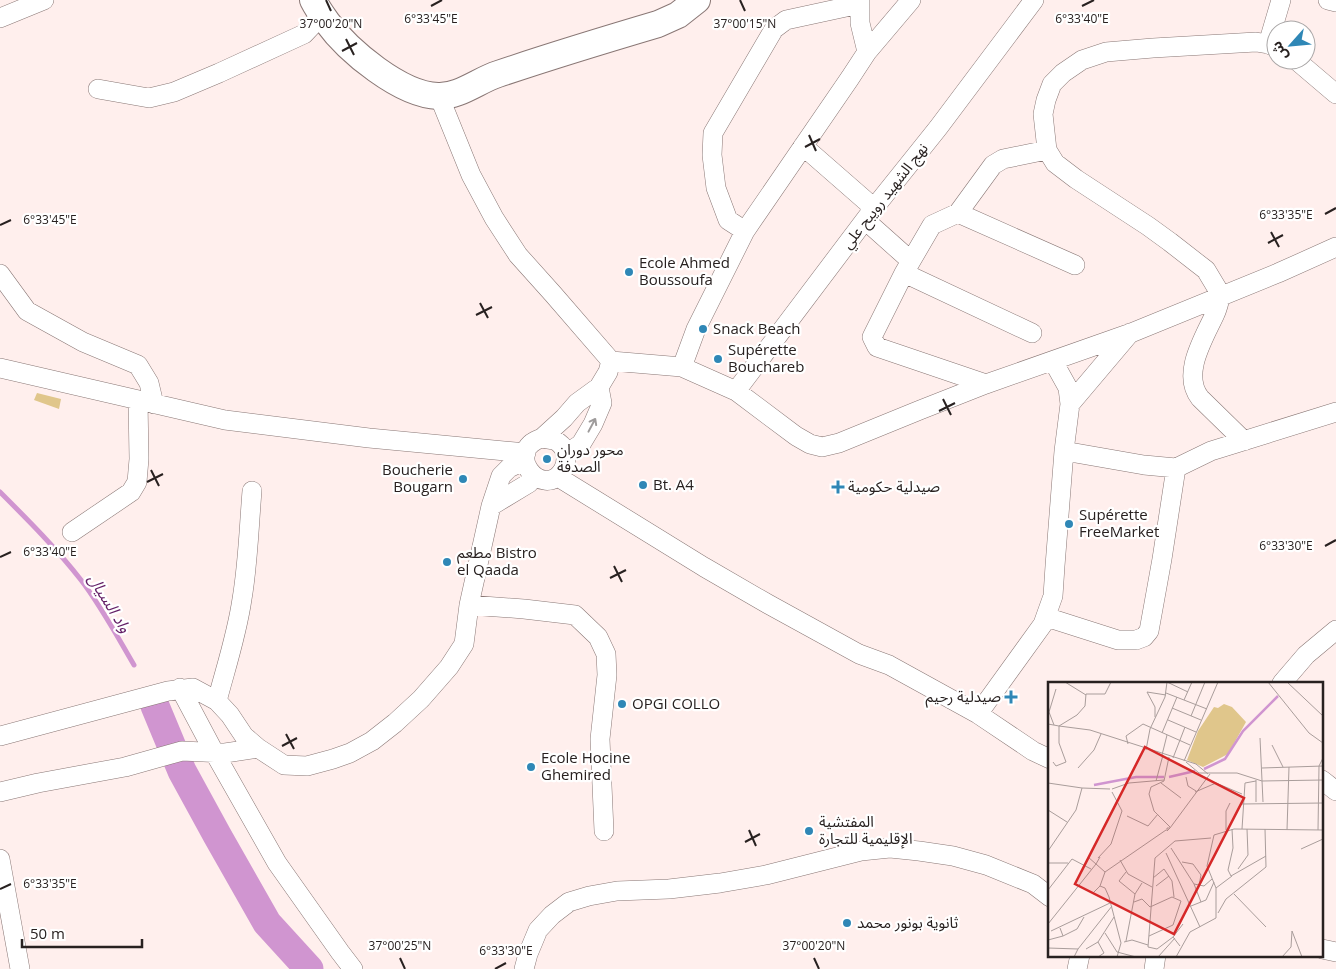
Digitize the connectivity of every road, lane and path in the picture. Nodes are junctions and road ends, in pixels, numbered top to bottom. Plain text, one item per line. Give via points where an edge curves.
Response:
1 (44, 0) edge
2 (697, 0) edge
3 (911, 0) edge
4 (1034, 0) edge
5 (1281, 0) edge
6 (1328, 0) edge
7 (860, 2) edge
8 (1336, 2) edge
9 (317, 7) edge
10 (0, 18) edge
11 (1277, 20) edge
12 (1266, 44) edge
13 (866, 52) junction
14 (1308, 70) edge
15 (98, 89) dead end
16 (1336, 94) edge
17 (439, 96) junction
18 (803, 146) junction
19 (1047, 150) junction
20 (958, 213) junction
21 (869, 214) junction
22 (745, 231) junction
23 (1336, 247) edge
24 (1075, 265) dead end
25 (907, 267) junction
26 (0, 274) edge
27 (1221, 295) junction
28 (1131, 332) junction
29 (1032, 333) dead end
30 (611, 361) junction
31 (1052, 361) junction
32 (682, 367) junction
33 (0, 368) edge
34 (986, 384) junction
35 (599, 387) junction
36 (736, 391) junction
37 (146, 402) junction
38 (1070, 404) junction
39 (1336, 412) edge
40 (542, 438) junction
41 (1244, 441) junction
42 (1064, 451) junction
43 (566, 454) junction
44 (528, 463) junction
45 (1176, 468) junction
46 (558, 477) junction
47 (252, 491) dead end
48 (72, 532) dead end
49 (469, 605) junction
50 (1046, 617) junction
51 (1336, 630) edge
52 (1283, 682) edge
53 (174, 689) junction
54 (217, 700) junction
55 (978, 714) junction
56 (0, 736) edge
57 (258, 748) junction
58 (214, 752) junction
59 (1048, 758) edge
60 (1324, 782) edge
61 (1336, 791) edge
62 (0, 792) edge
63 (604, 830) dead end
64 (0, 858) edge
65 (1041, 884) edge
66 (8, 951) edge
67 (1080, 956) edge
68 (1156, 956) edge
69 (20, 969) edge
70 (353, 969) edge
71 (524, 969) edge
72 (1077, 969) edge
73 (1154, 969) edge

1 - 10 street
2 - 17 main road via 678,15 658,24
3 - 13 street
4 - 21 street, نهج الشهيد رويبح علي
5 - 11 street
6 - 8 street
7 - 13 street via 860,23
7 - 22 street via 786,20 774,30 713,133 716,188 728,220
9 - 15 street via 304,34 174,92 149,98
9 - 17 main road via 343,41 380,72 406,87
12 - 19 street via 1256,42 1153,48 1106,52 1082,60 1052,84 1043,114
13 - 18 street
14 - 16 street
17 - 30 street via 471,175 503,233 518,255
18 - 21 street
18 - 22 street
19 - 20 street via 993,165
19 - 27 street via 1055,162 1076,179 1148,226 1206,270
20 - 24 street
20 - 25 street via 932,225
21 - 25 street
21 - 36 street, نهج الشهيد رويبح علي
22 - 32 street via 696,329
23 - 27 street
25 - 29 street
25 - 34 street via 872,337 877,347
26 - 37 street via 27,311 83,342 138,365 150,383
27 - 28 street
27 - 41 street via 1193,370 1194,390
28 - 31 street
28 - 38 street
30 - 32 street
30 - 35 street
31 - 34 street
31 - 38 street via 1068,388
32 - 36 street
33 - 37 street
34 - 36 street via 822,447 796,436
35 - 40 street via 577,403
43 -> 35 street via 581,444 594,424 602,404
37 - 44 street via 225,420
37 - 48 street via 137,482 131,492
38 - 42 street
39 - 41 street
40 - 43 street via 559,443
40 - 44 street via 528,447
41 - 45 street via 1211,451
42 - 45 street
42 - 50 street via 1054,596
43 - 46 street
44 - 46 street via 542,480
44 - 49 street via 506,470 501,476
45 - 50 street via 1149,631 1144,637 1118,640
46 - 55 street via 768,604
47 - 54 street via 242,600
49 - 57 street via 464,644 449,667 421,699 372,741 350,753 307,766 284,765
49 - 63 street via 575,615 598,637 606,654 607,675 600,739
50 - 55 street
51 - 52 street via 1306,655
53 - 54 street via 193,688
53 - 56 street
53 - 58 street
54 - 57 street via 244,736
55 - 59 street via 1032,751
57 - 58 street
58 - 62 street via 177,753
58 - 70 street via 277,863
60 - 61 street
64 - 66 street
65 - 71 street via 953,856 890,848 861,851 720,883 617,891 569,902 552,915 538,930
66 - 69 street
67 - 72 street
68 - 73 street

